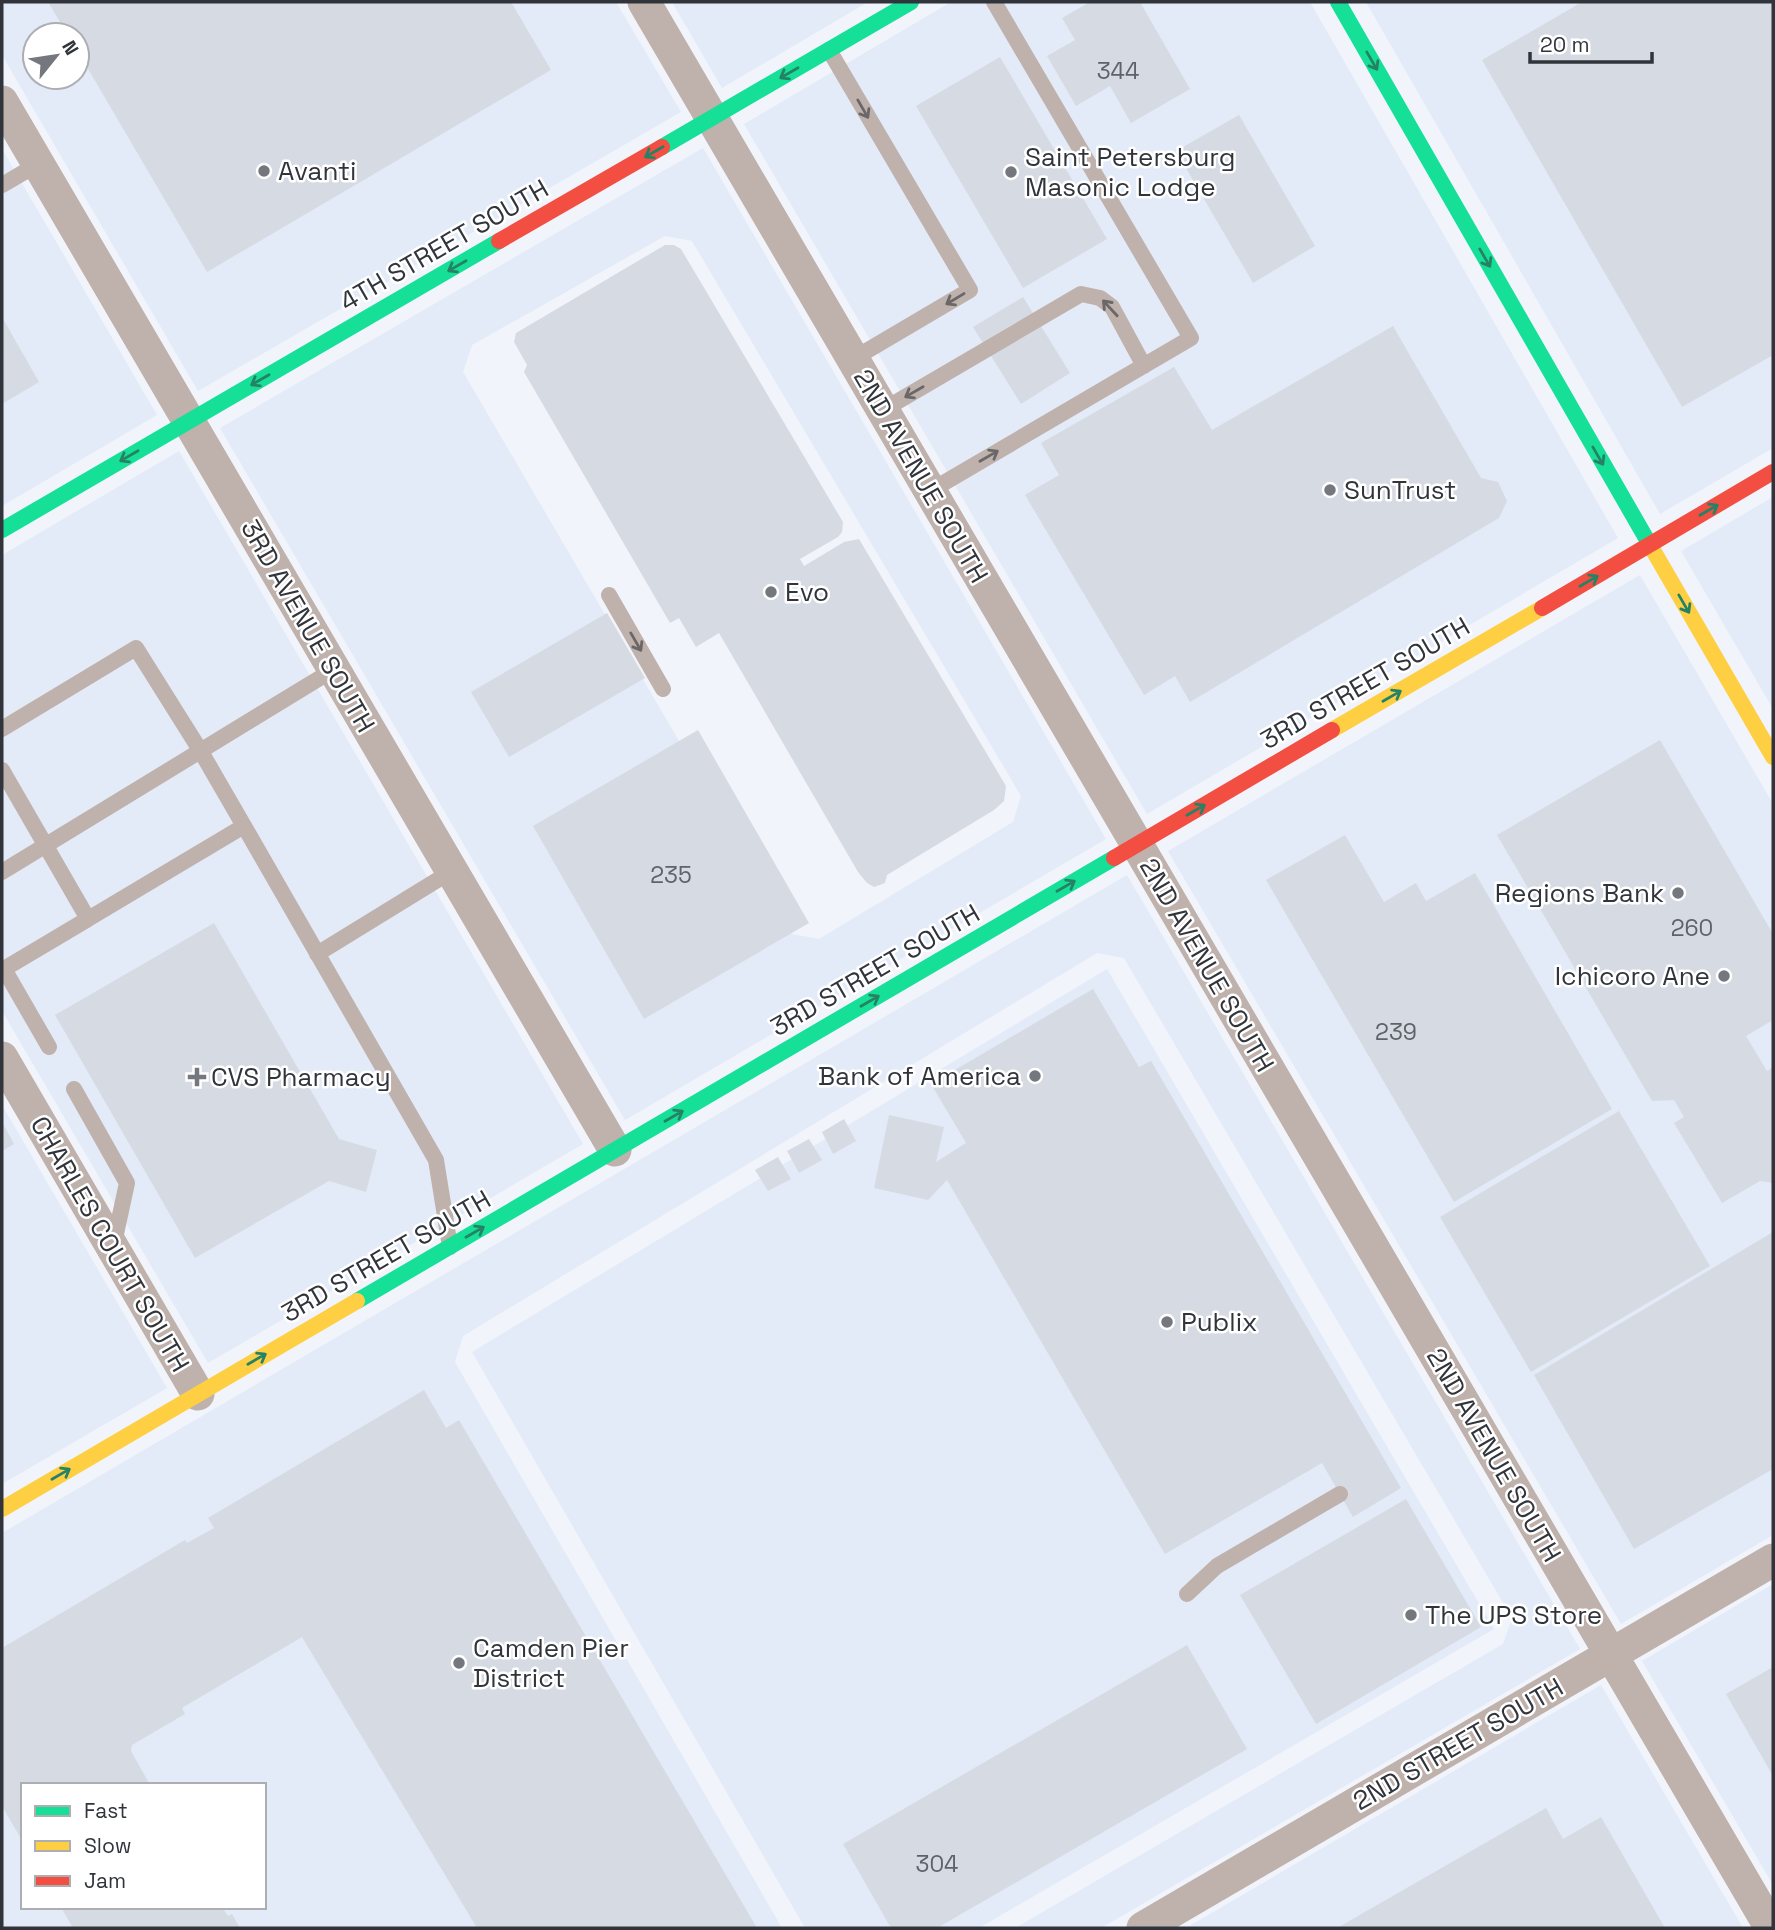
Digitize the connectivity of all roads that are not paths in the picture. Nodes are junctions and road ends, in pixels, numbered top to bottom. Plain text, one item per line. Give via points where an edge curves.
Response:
1 (644, 2) edge
2 (911, 2) edge
3 (994, 2) edge
4 (1338, 2) edge
5 (829, 50) junction
6 (2, 102) edge
7 (713, 118) junction
8 (38, 164) junction
9 (2, 186) edge
10 (853, 359) junction
11 (1144, 366) junction
12 (883, 410) junction
13 (188, 421) junction
14 (1773, 472) edge
15 (930, 491) junction
16 (2, 530) edge
17 (1650, 545) junction
18 (608, 595) dead end
19 (333, 670) junction
20 (663, 689) dead end
21 (2, 729) edge
22 (200, 750) junction
23 (1773, 757) edge
24 (2, 770) edge
25 (244, 826) junction
26 (1137, 845) junction
27 (46, 846) junction
28 (452, 871) junction
29 (2, 872) edge
30 (88, 919) junction
31 (317, 954) junction
32 (3, 970) edge
33 (49, 1047) dead end
34 (2, 1058) edge
35 (74, 1089) dead end
36 (615, 1150) junction
37 (450, 1247) junction
38 (113, 1248) junction
39 (198, 1394) junction
40 (1340, 1494) dead end
41 (2, 1509) edge
42 (1773, 1560) edge
43 (1187, 1594) dead end
44 (1611, 1654) junction
45 (1143, 1928) edge
46 (1771, 1928) edge

1 - 7 street, 2ND AVENUE SOUTH
2 - 5 main road, 4TH STREET SOUTH
3 - 11 lane via 1191,338
4 -> 17 main road
5 -> 7 main road, 4TH STREET SOUTH
5 -> 10 lane via 970,290
6 - 8 street, 3RD AVENUE SOUTH
7 - 10 street, 2ND AVENUE SOUTH
7 -> 13 main road, 4TH STREET SOUTH
8 - 9 lane
8 - 13 street, 3RD AVENUE SOUTH
10 - 12 street, 2ND AVENUE SOUTH
11 -> 12 lane via 1112,307 1100,298 1081,294
15 -> 11 lane
12 - 15 street, 2ND AVENUE SOUTH
13 -> 16 main road, 4TH STREET SOUTH
13 - 19 street, 3RD AVENUE SOUTH
17 -> 14 main road, 3RD STREET SOUTH
15 - 26 street, 2ND AVENUE SOUTH
17 -> 23 main road
26 -> 17 main road, 3RD STREET SOUTH
18 -> 20 lane
19 - 22 lane
19 - 28 street, 3RD AVENUE SOUTH
21 - 22 lane via 136,648
22 - 25 lane
22 - 27 lane
24 - 27 lane
25 - 30 lane
25 - 31 lane
36 -> 26 main road, 3RD STREET SOUTH
26 - 44 street, 2ND AVENUE SOUTH
27 - 29 lane
27 - 30 lane
28 - 31 lane
28 - 36 street, 3RD AVENUE SOUTH
30 - 32 lane
31 - 37 lane via 436,1160
32 - 33 lane
34 - 38 street, CHARLES COURT SOUTH
35 - 38 lane via 127,1184
37 -> 36 main road, 3RD STREET SOUTH
39 -> 37 main road, 3RD STREET SOUTH
38 - 39 street, CHARLES COURT SOUTH
41 -> 39 main road, 3RD STREET SOUTH
40 - 43 lane via 1217,1566
42 - 44 street, 2ND STREET SOUTH
44 - 45 street, 2ND STREET SOUTH
44 - 46 street, 2ND AVENUE SOUTH

